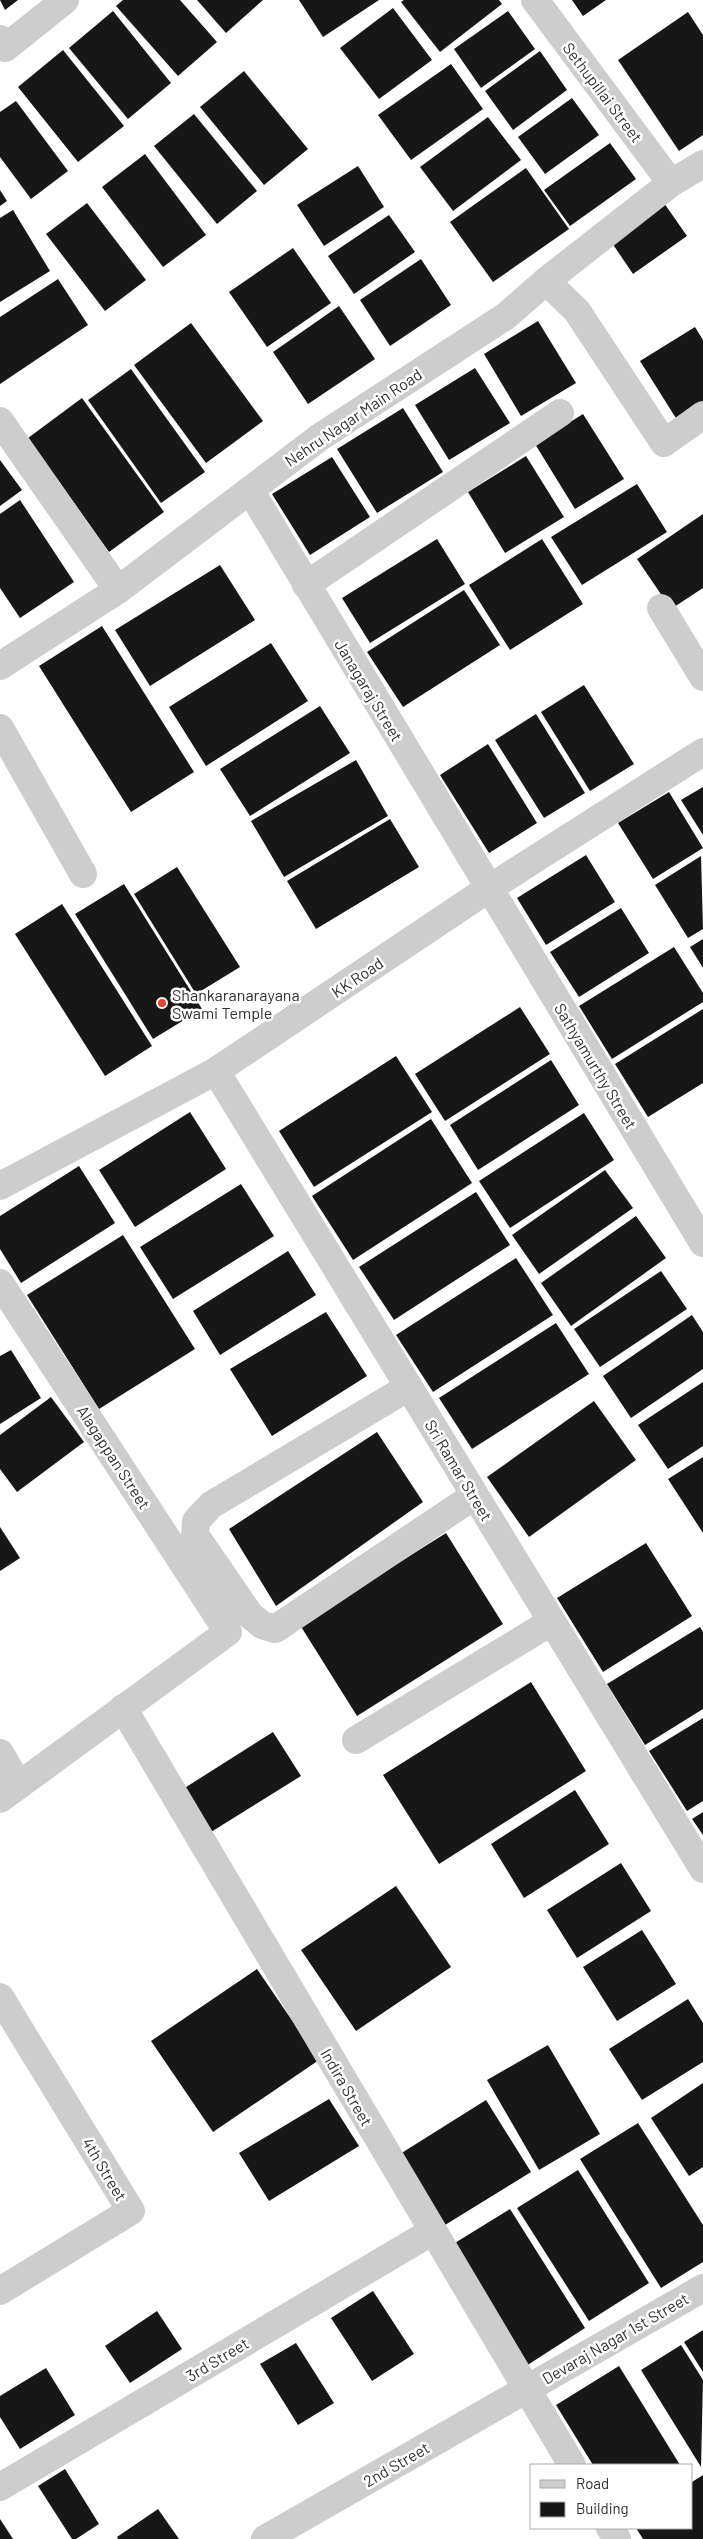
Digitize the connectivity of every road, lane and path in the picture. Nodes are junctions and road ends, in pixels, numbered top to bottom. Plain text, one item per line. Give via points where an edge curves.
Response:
1 (65, 0) edge
2 (535, 0) edge
3 (3, 43) edge
4 (703, 164) edge
5 (671, 183) junction
6 (546, 281) junction
7 (560, 413) dead end
8 (703, 415) edge
9 (0, 422) edge
10 (250, 490) junction
11 (306, 585) junction
12 (118, 590) junction
13 (662, 608) dead end
14 (0, 666) edge
15 (703, 677) edge
16 (0, 728) edge
17 (703, 752) edge
18 (83, 874) dead end
19 (488, 889) junction
20 (216, 1071) junction
21 (0, 1186) edge
22 (703, 1243) edge
23 (0, 1283) edge
24 (409, 1387) junction
25 (474, 1496) junction
26 (551, 1622) junction
27 (123, 1708) junction
28 (356, 1740) dead end
29 (0, 1753) edge
30 (9, 1792) edge
31 (703, 1869) edge
32 (0, 1997) edge
33 (433, 2231) junction
34 (703, 2288) edge
35 (0, 2290) edge
36 (526, 2388) junction
37 (571, 2464) edge
38 (0, 2487) edge
39 (265, 2539) edge

1 - 3 street
2 - 5 street, Sethupillai Street
4 - 5 street, Nehru Nagar Main Road
5 - 6 street, Nehru Nagar Main Road
6 - 8 street via 577,311 664,443
6 - 10 street, Nehru Nagar Main Road via 506,316 320,437
7 - 11 street
9 - 12 street
10 - 11 street, Janagaraj Street
10 - 12 street, Nehru Nagar Main Road
11 - 19 street, Janagaraj Street
12 - 14 street, Nehru Nagar Main Road
13 - 15 street
16 - 18 street
17 - 19 street, KK Road
19 - 20 street, KK Road
19 - 22 street, Sathyamurthy Street
20 - 21 street, KK Road
20 - 24 street, Sri Ramar Street
23 - 27 street, Alagappan Street via 228,1632
24 - 25 street, Sri Ramar Street
24 - 25 street via 211,1505 196,1521 195,1535 250,1615 262,1625 275,1629
25 - 26 street, Sri Ramar Street
26 - 28 street
26 - 31 street, Sri Ramar Street
27 - 30 street
27 - 33 street, Indira Street
29 - 30 street
32 - 35 street, 4th Street via 131,2211
33 - 36 street, Indira Street
33 - 38 street, 3rd Street
34 - 36 street, Devaraj Nagar 1st Street
36 - 37 street, Indira Street
36 - 39 street, 2nd Street

